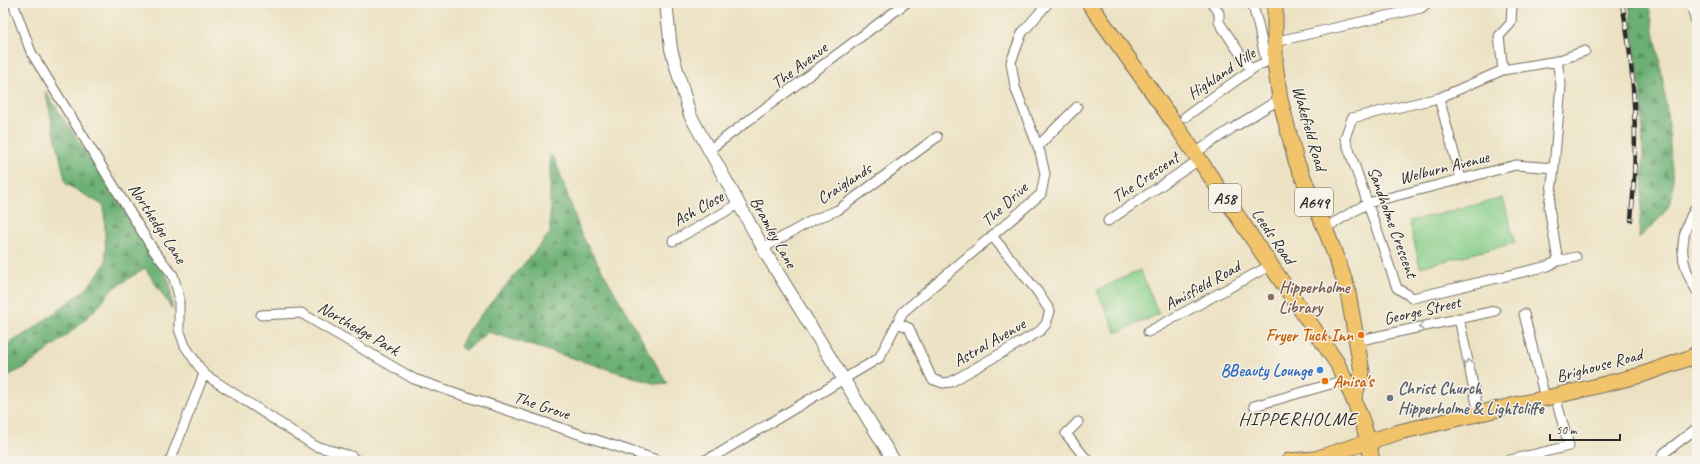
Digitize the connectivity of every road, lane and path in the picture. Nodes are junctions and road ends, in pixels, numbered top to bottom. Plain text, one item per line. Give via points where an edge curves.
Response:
1 (13, 3) edge
2 (666, 3) edge
3 (906, 3) edge
4 (1048, 3) edge
5 (1089, 3) edge
6 (1212, 3) edge
7 (1252, 3) edge
8 (1275, 3) edge
9 (1691, 3) edge
10 (1427, 4) edge
11 (1512, 6) dead end
12 (1697, 27) edge
13 (1274, 42) junction
14 (1585, 51) dead end
15 (1270, 60) junction
16 (1557, 61) junction
17 (1251, 70) junction
18 (1503, 70) junction
19 (1439, 98) junction
20 (1280, 99) junction
21 (1077, 107) dead end
22 (1185, 117) dead end
23 (937, 137) dead end
24 (1038, 146) junction
25 (710, 150) junction
26 (1197, 156) junction
27 (1554, 168) junction
28 (1460, 179) junction
29 (1368, 203) junction
30 (739, 204) junction
31 (1697, 205) edge
32 (1108, 221) dead end
33 (1326, 228) junction
34 (992, 237) junction
35 (673, 241) dead end
36 (763, 248) junction
37 (1576, 257) dead end
38 (1558, 261) junction
39 (1271, 265) junction
40 (1697, 291) edge
41 (1496, 311) dead end
42 (1524, 314) dead end
43 (261, 315) dead end
44 (1459, 318) junction
45 (898, 322) junction
46 (1148, 332) dead end
47 (1356, 341) junction
48 (1695, 359) edge
49 (204, 374) junction
50 (414, 379) joint
51 (842, 379) junction
52 (1345, 380) junction
53 (1550, 397) junction
54 (1354, 398) junction
55 (1254, 406) dead end
56 (1479, 414) junction
57 (1078, 422) dead end
58 (1697, 428) edge
59 (1369, 442) junction
60 (1524, 459) edge
61 (170, 461) edge
62 (357, 461) edge
63 (660, 461) edge
64 (703, 461) edge
65 (894, 461) edge
66 (1088, 461) edge
67 (1289, 461) edge
68 (1372, 461) edge
69 (1506, 461) edge
70 (1660, 461) edge

1 - 49 street, Northedge Lane via 31,52 154,251 173,275 179,296 179,329 185,346
2 - 25 street, Bramley Lane via 671,49 683,97
3 - 25 street, The Avenue
4 - 24 street, The Drive via 1022,33 1011,62 1015,88
5 - 26 main road, Leeds Road / A58
6 - 17 street via 1219,13 1219,22
7 - 15 street
8 - 13 main road, Wakefield Road / A649
9 - 12 street
10 - 13 street via 1422,8
11 - 18 street via 1511,23 1499,36
13 - 15 main road, Wakefield Road / A649
14 - 16 street, Sandholme Crescent
15 - 17 street, Highland Ville
15 - 20 main road, Wakefield Road / A649
16 - 18 street, Sandholme Crescent
16 - 27 street via 1561,85
17 - 22 street, Highland Ville
18 - 19 street, Sandholme Crescent
19 - 28 street
19 - 29 street, Sandholme Crescent via 1352,118 1345,138
20 - 26 street, The Crescent via 1233,127
20 - 33 main road, Wakefield Road / A649 via 1296,161
21 - 24 street
23 - 36 street, Craiglands via 838,210 813,220
24 - 34 street, The Drive via 1045,174 1041,194
25 - 30 street, Bramley Lane
26 - 32 street, The Crescent
26 - 39 main road, Leeds Road / A58
27 - 28 street, Welburn Avenue via 1516,165
27 - 38 street via 1549,207
28 - 29 street, Welburn Avenue
29 - 33 street, Welburn Avenue
29 - 38 street, Sandholme Crescent via 1397,288 1413,298 1548,266
30 - 35 street, Ash Close
30 - 36 street, Bramley Lane
31 - 40 street via 1688,220 1682,245 1686,271
33 - 47 main road, Wakefield Road / A649 via 1347,287
34 - 45 street, The Drive via 904,312
34 - 45 street, Astral Avenue via 1037,291 1050,311 1046,324 1040,331 951,382 943,383 932,379 909,328
36 - 51 street, Bramley Lane
37 - 38 street, Sandholme Crescent
39 - 46 street, Amisfield Road
39 - 52 main road, Leeds Road / A58 via 1337,363
41 - 44 street, George Street
42 - 53 street
43 - 50 street, Northedge Park via 301,313
44 -> 47 street, George Street
56 -> 44 street
45 - 51 street, The Drive via 879,358
47 - 54 main road, Wakefield Road / A649 via 1362,372
48 - 53 main road, Brighouse Road
49 - 61 street
49 - 62 street, Northedge Lane via 315,446 351,456
50 - 63 street, The Grove
51 - 64 street
51 - 65 street, Bramley Lane
52 - 54 main road, Leeds Road / A58
52 - 55 street
53 - 56 main road, Brighouse Road
53 - 60 street via 1569,446
54 - 59 main road, Leeds Road / A58
56 - 59 main road, Brighouse Road via 1399,432
57 - 66 street via 1066,434
58 - 70 street via 1664,452
59 - 67 main road, Brighouse Road via 1315,459
59 - 68 main road, A58
60 - 69 street

